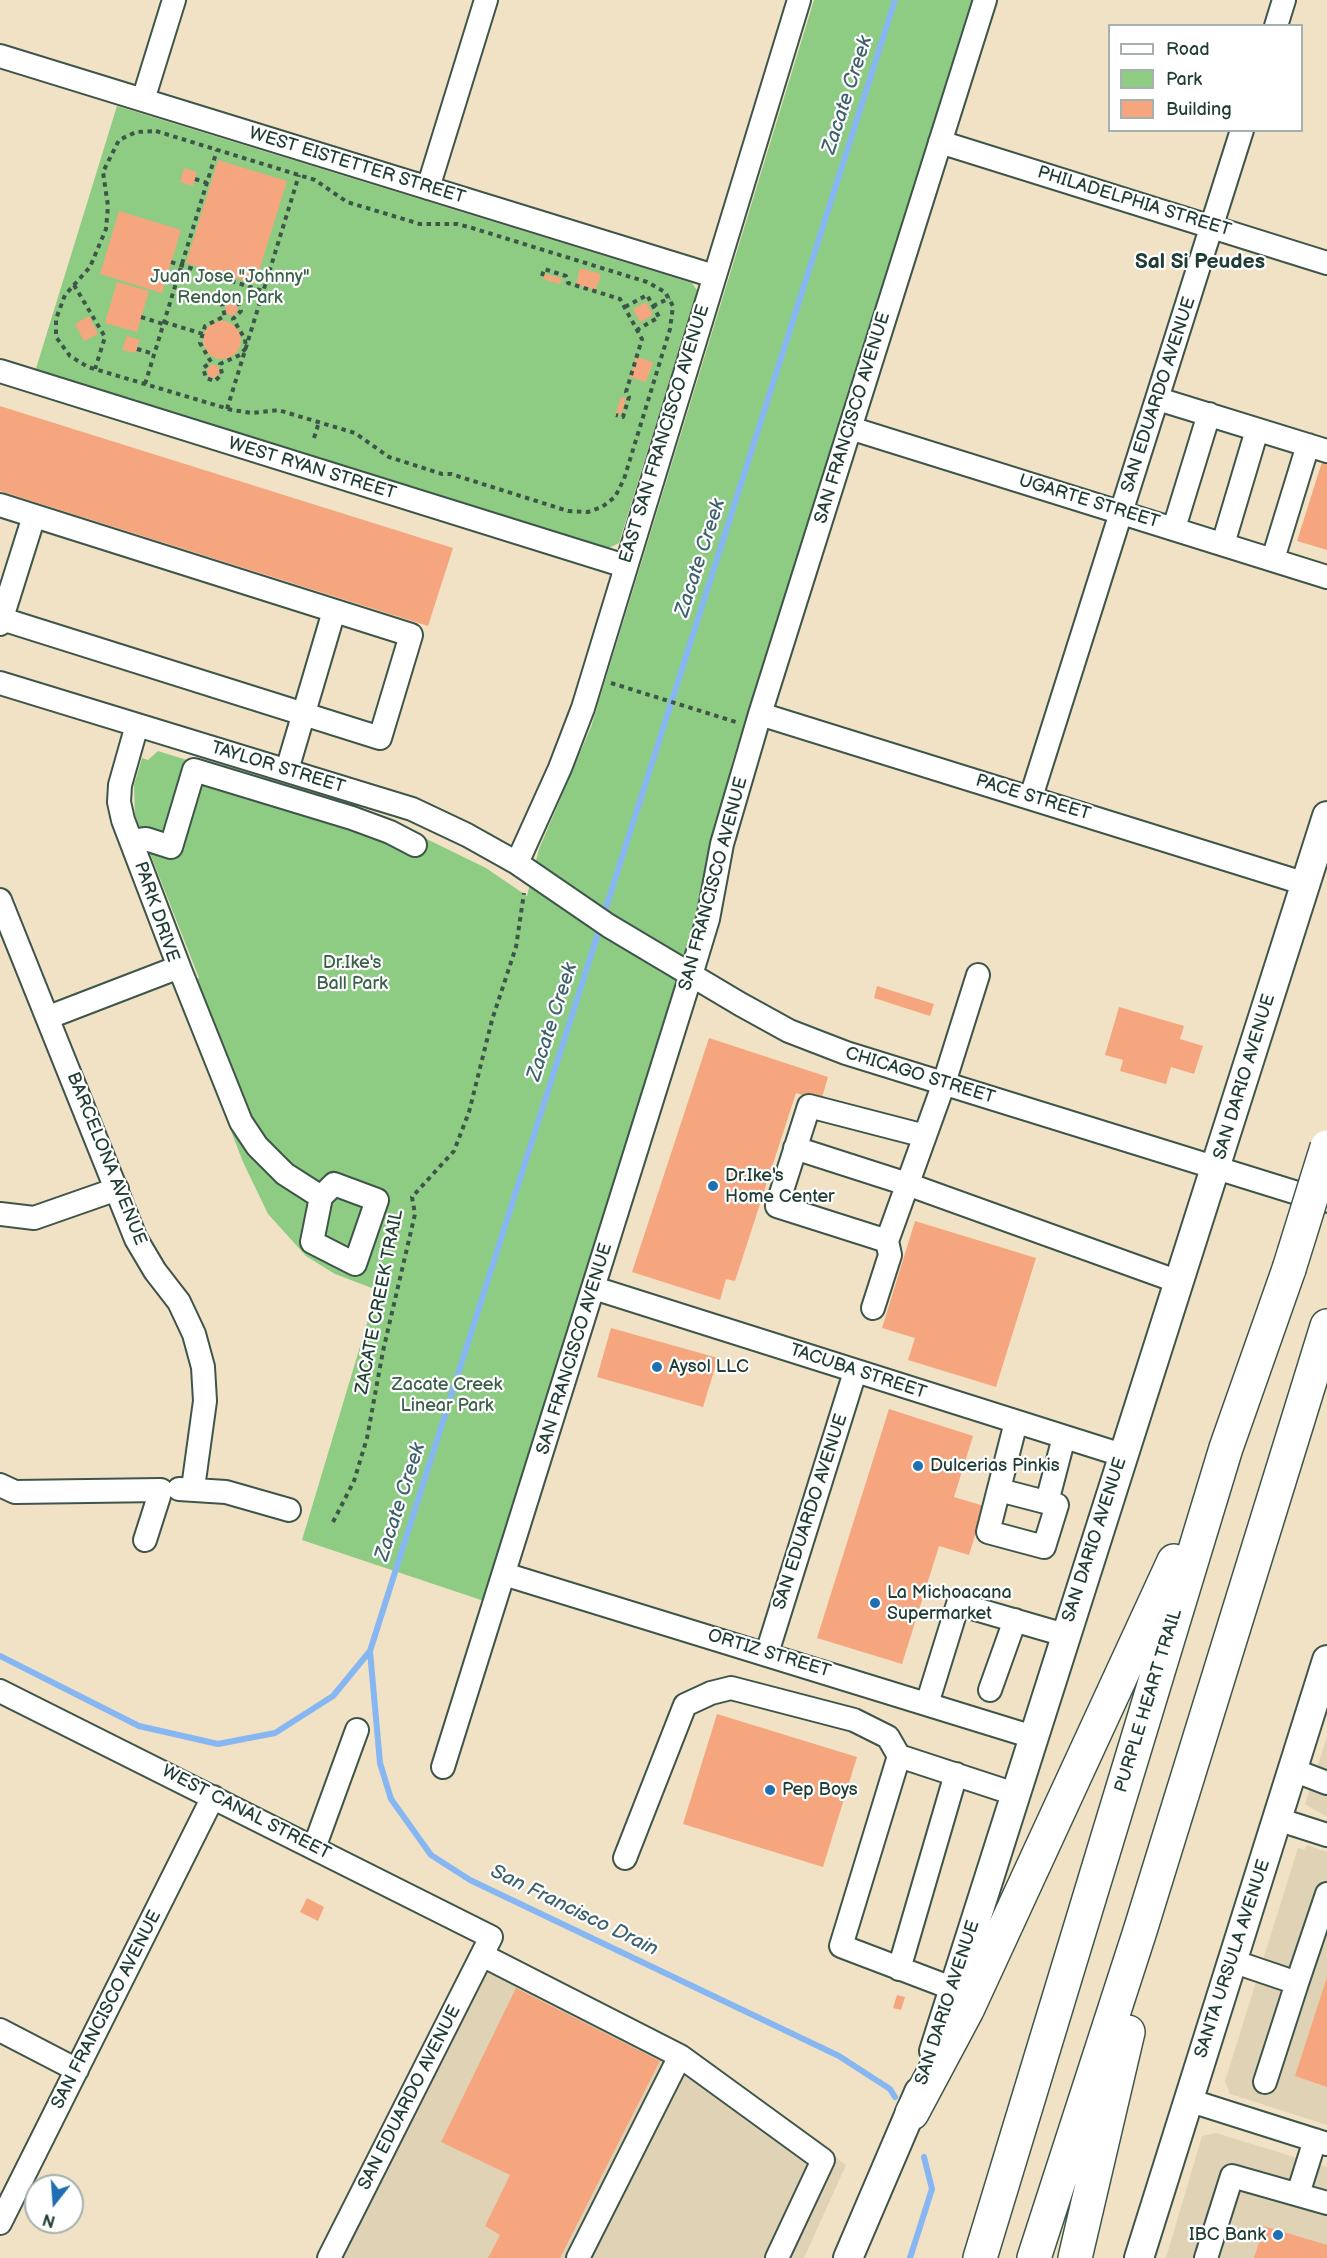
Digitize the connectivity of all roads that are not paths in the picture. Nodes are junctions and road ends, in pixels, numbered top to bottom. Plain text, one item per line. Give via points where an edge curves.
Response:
1 (174, 0) edge
2 (486, 0) edge
3 (799, 0) edge
4 (985, 0) edge
5 (1284, 0) edge
6 (1277, 24) edge
7 (0, 56) edge
8 (143, 100) junction
9 (1241, 132) edge
10 (940, 142) junction
11 (428, 188) junction
12 (1212, 226) junction
13 (1327, 263) edge
14 (714, 276) junction
15 (0, 371) edge
16 (1158, 399) junction
17 (1209, 414) junction
18 (850, 428) junction
19 (1257, 429) junction
20 (1318, 448) edge
21 (0, 505) edge
22 (1122, 512) junction
23 (34, 516) junction
24 (1174, 528) junction
25 (1223, 544) junction
26 (1273, 559) junction
27 (625, 566) junction
28 (1327, 577) edge
29 (334, 611) junction
30 (1, 621) edge
31 (0, 683) edge
32 (304, 713) junction
33 (760, 714) junction
34 (137, 725) junction
35 (287, 770) junction
36 (1031, 797) junction
37 (1327, 816) edge
38 (131, 841) junction
39 (415, 844) dead end
40 (517, 863) junction
41 (1306, 884) junction
42 (534, 886) joint
43 (0, 900) edge
44 (180, 967) junction
45 (691, 975) junction
46 (978, 975) dead end
47 (49, 1017) junction
48 (944, 1083) junction
49 (925, 1136) junction
50 (1327, 1147) edge
51 (795, 1148) junction
52 (1216, 1168) junction
53 (907, 1184) junction
54 (117, 1189) junction
55 (321, 1197) dead end
56 (1327, 1202) edge
57 (0, 1214) edge
58 (887, 1242) junction
59 (1179, 1282) junction
60 (594, 1288) junction
61 (873, 1308) dead end
62 (1327, 1326) edge
63 (855, 1372) junction
64 (1016, 1422) junction
65 (1064, 1437) junction
66 (1226, 1448) junction
67 (1122, 1455) junction
68 (0, 1485) edge
69 (193, 1488) junction
70 (161, 1490) junction
71 (999, 1490) junction
72 (1047, 1502) junction
73 (289, 1510) dead end
74 (145, 1540) dead end
75 (504, 1574) junction
76 (1015, 1620) junction
77 (1065, 1635) junction
78 (766, 1653) junction
79 (1327, 1660) edge
80 (990, 1690) dead end
81 (0, 1691) edge
82 (927, 1704) junction
83 (357, 1730) dead end
84 (1032, 1737) junction
85 (899, 1756) junction
86 (443, 1767) dead end
87 (1293, 1770) junction
88 (956, 1774) junction
89 (1327, 1783) edge
90 (1015, 1794) junction
91 (213, 1797) junction
92 (1277, 1819) junction
93 (1327, 1834) edge
94 (314, 1848) junction
95 (625, 1858) dead end
96 (1327, 1894) edge
97 (1140, 1931) junction
98 (486, 1946) junction
99 (1232, 1961) junction
100 (899, 1969) junction
101 (1297, 1983) junction
102 (954, 1989) junction
103 (0, 2030) edge
104 (680, 2056) junction
105 (77, 2070) junction
106 (1264, 2082) dead end
107 (1188, 2100) junction
108 (912, 2113) junction
109 (1321, 2142) edge
110 (1298, 2194) junction
111 (1327, 2203) edge
112 (0, 2223) edge
113 (329, 2258) edge
114 (578, 2258) edge
115 (777, 2258) edge
116 (848, 2258) edge
117 (980, 2258) edge
118 (1034, 2258) edge
119 (1075, 2258) edge
120 (1139, 2258) edge
121 (1206, 2258) edge

1 - 8 street
2 - 11 street
3 - 14 street, EAST SAN FRANCISCO AVENUE
4 - 10 street, SAN FRANCISCO AVENUE
5 - 6 street
7 - 8 street, WEST EISTETTER STREET
8 - 11 street, WEST EISTETTER STREET
9 - 12 street, SAN EDUARDO AVENUE
10 - 12 street, PHILADELPHIA STREET
10 - 18 street, SAN FRANCISCO AVENUE
11 - 14 street, WEST EISTETTER STREET
12 - 13 street, PHILADELPHIA STREET
12 - 16 street, SAN EDUARDO AVENUE
14 - 27 street, EAST SAN FRANCISCO AVENUE
15 - 27 street, WEST RYAN STREET
16 - 17 street
16 - 22 street, SAN EDUARDO AVENUE
17 - 19 street
17 - 24 street
18 - 22 street, UGARTE STREET
18 - 33 street, SAN FRANCISCO AVENUE
19 - 20 street
19 - 25 street
20 - 26 street
21 - 23 street
22 - 24 street, UGARTE STREET
22 - 36 street, SAN EDUARDO AVENUE
23 - 29 street
23 - 30 street
24 - 25 street, UGARTE STREET
25 - 26 street, UGARTE STREET
26 - 28 street, UGARTE STREET
27 - 40 street, EAST SAN FRANCISCO AVENUE via 583,708 561,768
29 - 32 street
29 - 32 street via 411,635 380,738
30 - 32 street
31 - 34 street, TAYLOR STREET
32 - 35 street
33 - 36 street, PACE STREET
33 - 45 street, SAN FRANCISCO AVENUE via 722,844 708,919
34 - 35 street, TAYLOR STREET
34 - 38 street, PARK DRIVE via 119,793
35 - 40 street, TAYLOR STREET via 412,809
36 - 41 street, PACE STREET
37 - 41 main road, SAN DARIO AVENUE
38 - 39 street via 146,839 171,847 195,770 352,818
38 - 44 street, PARK DRIVE
40 - 42 street, TAYLOR STREET
41 - 52 main road, SAN DARIO AVENUE
42 - 45 street, CHICAGO STREET
43 - 47 street, BARCELONA AVENUE
44 - 47 street, PARK DRIVE
44 - 55 street via 241,1122 257,1146 285,1174
45 - 48 street, CHICAGO STREET via 789,1031
45 - 60 street, SAN FRANCISCO AVENUE
46 - 48 street
47 - 54 street, BARCELONA AVENUE
48 - 49 street
48 - 52 street, CHICAGO STREET
49 - 51 street via 809,1106
49 - 53 street
50 - 66 highway, PURPLE HEART TRAIL, bridge
51 - 53 street
51 - 58 street via 777,1206
52 - 56 street, CHICAGO STREET
52 - 59 main road, SAN DARIO AVENUE
53 - 58 street
53 - 59 street
54 - 57 street via 34,1218
54 - 69 street, BARCELONA AVENUE via 136,1239 179,1302 203,1367 205,1401
58 - 61 street via 890,1256
59 - 67 main road, SAN DARIO AVENUE
60 - 63 street, TACUBA STREET
60 - 75 street, SAN FRANCISCO AVENUE
62 - 97 highway
63 - 64 street, TACUBA STREET
63 - 78 street, SAN EDUARDO AVENUE
64 - 65 street, TACUBA STREET
64 - 71 street
65 - 67 street, TACUBA STREET
65 - 72 street
66 - 108 highway via 967,2010
66 - 117 highway, PURPLE HEART TRAIL
67 - 77 main road, SAN DARIO AVENUE
68 - 70 street via 15,1492
69 - 70 street
69 - 73 street via 226,1492
70 - 74 street
71 - 72 street
71 - 72 street via 988,1532 1044,1547 1057,1505
75 - 78 street, ORTIZ STREET
75 - 86 street, SAN FRANCISCO AVENUE
76 - 77 street
76 - 80 street
76 - 82 street via 958,1604
77 - 84 main road, SAN DARIO AVENUE
78 - 82 street, ORTIZ STREET
79 - 87 main road, SANTA URSULA AVENUE
81 - 91 street, WEST CANAL STREET
82 - 84 street, ORTIZ STREET
83 - 94 street
84 - 90 main road, SAN DARIO AVENUE
85 - 88 street
85 - 95 street via 888,1737 854,1720 731,1688 711,1693 685,1705
85 - 100 street via 841,1946
87 - 89 street
87 - 92 main road, SANTA URSULA AVENUE
88 - 90 street
88 - 100 street
90 - 102 main road, SAN DARIO AVENUE
91 - 94 street, WEST CANAL STREET
91 - 105 street, SAN FRANCISCO AVENUE
92 - 93 street
92 - 99 main road, SANTA URSULA AVENUE
94 - 98 street, WEST CANAL STREET
96 - 101 street
97 - 118 highway
97 - 119 highway via 1133,2013
98 - 104 street, WEST CANAL STREET
98 - 113 street, SAN EDUARDO AVENUE
99 - 101 street
99 - 107 main road, SANTA URSULA AVENUE
100 - 102 street
101 - 106 street
102 - 108 main road, SAN DARIO AVENUE
103 - 105 street
104 - 114 street
104 - 115 street, WEST CANAL STREET via 823,2160
105 - 112 street, SAN FRANCISCO AVENUE
107 - 109 street
107 - 120 main road, SANTA URSULA AVENUE
108 - 116 main road, SAN DARIO AVENUE
109 - 110 street
110 - 111 street
110 - 121 street via 1232,2176

